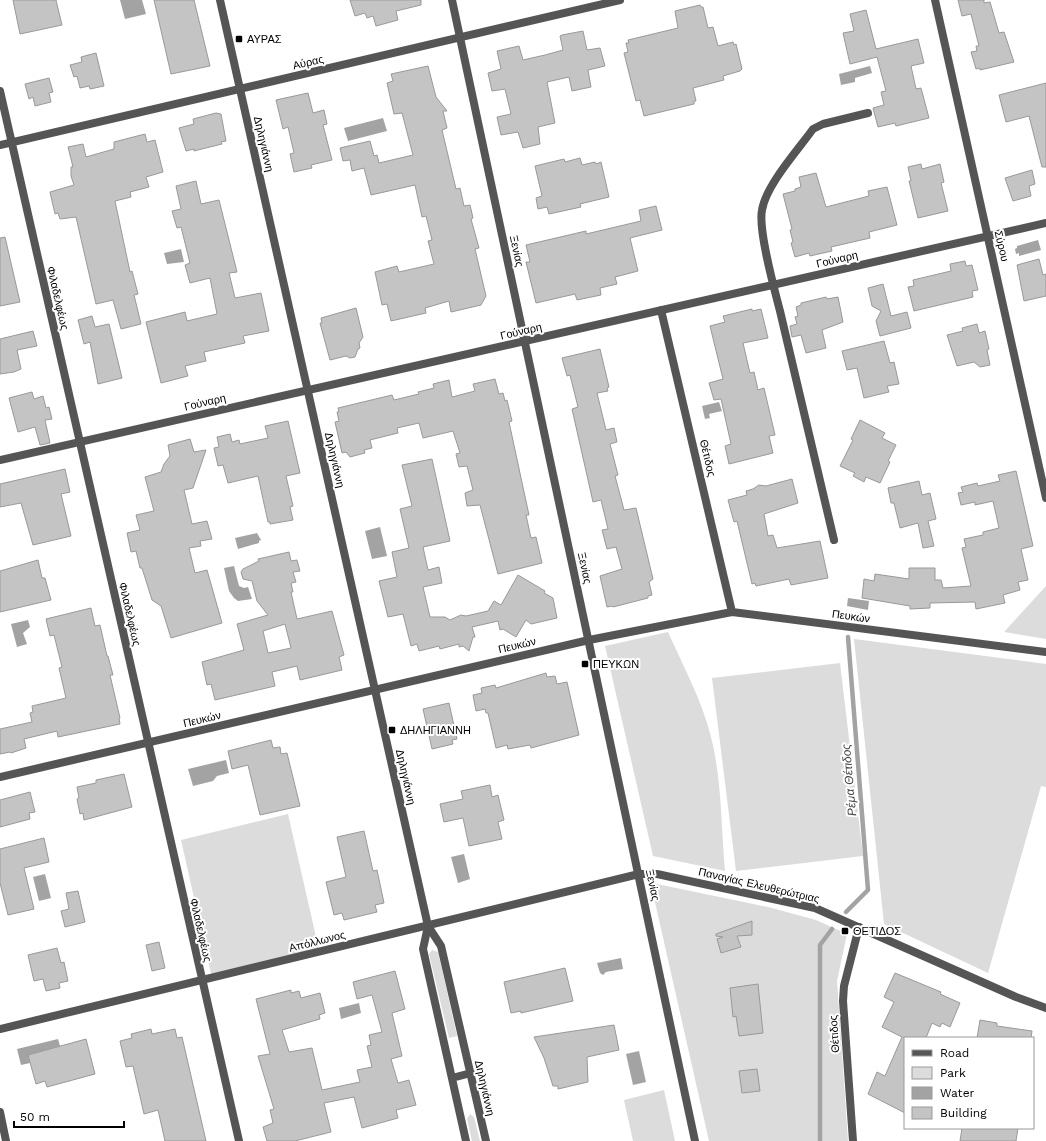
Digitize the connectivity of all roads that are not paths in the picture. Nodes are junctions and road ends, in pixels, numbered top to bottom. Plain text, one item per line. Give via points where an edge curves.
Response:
1 (220, 0) edge
2 (452, 0) edge
3 (620, 0) edge
4 (935, 0) edge
5 (460, 38) junction
6 (240, 89) junction
7 (0, 91) edge
8 (868, 114) dead end
9 (12, 142) junction
10 (0, 144) edge
11 (1046, 223) edge
12 (989, 236) junction
13 (773, 285) junction
14 (661, 310) junction
15 (525, 341) junction
16 (308, 390) junction
17 (80, 442) junction
18 (0, 460) edge
19 (1046, 498) edge
20 (834, 540) dead end
21 (732, 612) junction
22 (589, 640) junction
23 (1046, 652) edge
24 (375, 689) junction
25 (148, 743) junction
26 (0, 777) edge
27 (639, 874) junction
28 (428, 926) junction
29 (859, 927) junction
30 (202, 981) junction
31 (1046, 1008) edge
32 (0, 1030) edge
33 (471, 1073) junction
34 (452, 1078) junction
35 (0, 1112) edge
36 (6, 1141) edge
37 (239, 1141) edge
38 (466, 1141) edge
39 (486, 1141) edge
40 (695, 1141) edge
41 (852, 1141) edge

1 - 6 street, Δηληγιάννη
2 - 5 street, Ξενίας
3 - 5 street, Αύρας
4 - 12 street, Σύρου
5 - 6 street, Αύρας
5 - 15 street, Ξενίας
6 - 9 street, Αύρας
6 - 16 street, Δηληγιάννη
7 - 9 street, Φιλαδελφέως
8 - 13 street via 818,126 795,153 764,198 762,224
9 - 10 street, Αύρας
9 - 17 street, Φιλαδελφέως
11 - 12 street, Γούναρη
12 - 13 street, Γούναρη
12 - 19 street, Σύρου
13 - 14 street, Γούναρη
13 - 20 street
14 - 15 street, Γούναρη
14 - 21 street, Θέτιδος
15 - 16 street, Γούναρη
15 - 22 street, Ξενίας
16 - 17 street, Γούναρη
16 - 24 street, Δηληγιάννη
17 - 18 street, Γούναρη
17 - 25 street, Φιλαδελφέως
21 - 22 street, Πευκών
21 - 23 street, Πευκών via 748,612
22 - 24 street, Πευκών
22 - 27 street, Ξενίας
24 - 25 street, Πευκών
24 - 28 street, Δηληγιάννη
25 - 26 street, Πευκών
25 - 30 street, Φιλαδελφέως
27 - 28 street, Απόλλωνος
27 - 29 street, Παναγίας Ελευθερώτριας via 657,874 815,908
27 - 40 street, Ξενίας
28 - 30 street, Απόλλωνος
28 - 33 street, Δηληγιάννη via 441,946
28 - 34 street, Δηληγιάννη via 423,948
29 - 31 street, Παναγίας Ελευθερώτριας
29 - 41 street, Θέτιδος via 847,970 843,1001
30 - 32 street, Απόλλωνος
30 - 37 street, Φιλαδελφέως
33 - 34 street
33 - 39 street, Δηληγιάννη
34 - 38 street, Δηληγιάννη
35 - 36 street

